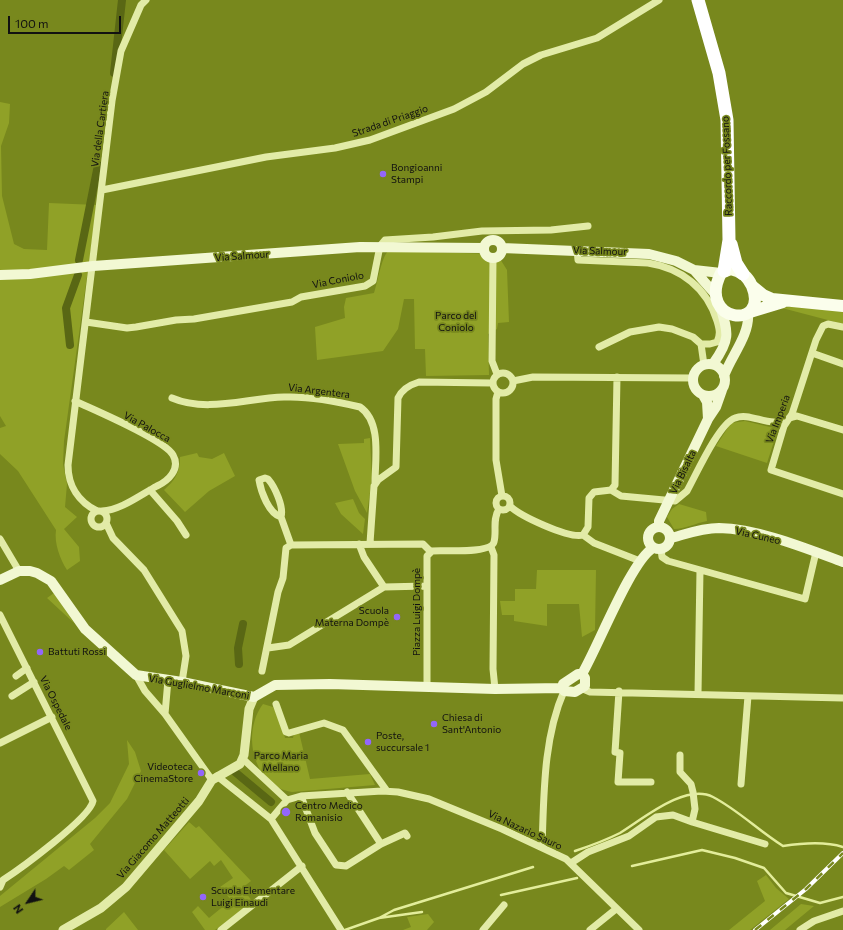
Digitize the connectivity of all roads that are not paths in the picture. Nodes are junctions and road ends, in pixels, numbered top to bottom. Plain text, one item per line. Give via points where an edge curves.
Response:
1 (146, 0) edge
2 (659, 0) edge
3 (698, 0) edge
4 (102, 190) junction
5 (588, 226) dead end
6 (729, 240) junction
7 (380, 246) junction
8 (484, 248) junction
9 (502, 248) junction
10 (576, 250) junction
11 (493, 258) junction
12 (93, 266) junction
13 (694, 270) junction
14 (722, 272) junction
15 (743, 274) junction
16 (0, 275) edge
17 (752, 286) junction
18 (718, 300) junction
19 (788, 301) junction
20 (843, 306) edge
21 (749, 313) junction
22 (86, 322) junction
23 (843, 327) edge
24 (701, 344) junction
25 (599, 347) dead end
26 (812, 353) junction
27 (708, 364) junction
28 (843, 364) edge
29 (497, 374) junction
30 (724, 376) junction
31 (617, 377) junction
32 (693, 378) junction
33 (513, 381) junction
34 (492, 383) junction
35 (722, 390) junction
36 (498, 392) junction
37 (703, 395) junction
38 (172, 398) dead end
39 (75, 401) junction
40 (790, 417) junction
41 (708, 419) junction
42 (843, 430) edge
43 (375, 483) junction
44 (150, 490) junction
45 (611, 490) junction
46 (843, 494) edge
47 (502, 496) junction
48 (669, 500) junction
49 (85, 504) junction
50 (510, 506) junction
51 (117, 508) junction
52 (499, 509) junction
53 (100, 511) junction
54 (91, 517) junction
55 (281, 517) junction
56 (106, 521) junction
57 (98, 526) junction
58 (659, 526) junction
59 (186, 535) dead end
60 (583, 535) junction
61 (113, 538) junction
62 (671, 538) junction
63 (0, 539) edge
64 (370, 543) junction
65 (359, 544) junction
66 (291, 545) junction
67 (491, 547) junction
68 (657, 548) junction
69 (430, 551) junction
70 (816, 552) junction
71 (640, 561) junction
72 (843, 562) edge
73 (700, 570) junction
74 (19, 571) junction
75 (0, 580) edge
76 (426, 586) junction
77 (384, 587) junction
78 (0, 615) edge
79 (268, 648) junction
80 (27, 668) junction
81 (262, 671) dead end
82 (582, 674) junction
83 (16, 676) dead end
84 (136, 676) junction
85 (168, 680) junction
86 (34, 682) junction
87 (182, 682) junction
88 (427, 687) junction
89 (583, 688) junction
90 (495, 689) junction
91 (563, 689) junction
92 (619, 691) junction
93 (698, 694) junction
94 (12, 696) dead end
95 (748, 696) junction
96 (254, 697) junction
97 (843, 698) edge
98 (276, 704) dead end
99 (165, 714) junction
100 (52, 717) junction
101 (0, 742) edge
102 (680, 755) dead end
103 (243, 759) junction
104 (215, 778) junction
105 (651, 782) dead end
106 (741, 784) dead end
107 (387, 791) junction
108 (347, 792) junction
109 (301, 796) junction
110 (287, 800) junction
111 (271, 820) junction
112 (692, 822) junction
113 (407, 836) dead end
114 (381, 844) junction
115 (764, 844) dead end
116 (542, 847) junction
117 (571, 863) junction
118 (302, 866) junction
119 (0, 873) edge
120 (2, 883) edge
121 (504, 905) dead end
122 (616, 909) junction
123 (843, 911) edge
124 (340, 929) edge
125 (63, 930) edge
126 (221, 930) edge
127 (483, 930) edge
128 (590, 930) edge
129 (639, 930) edge
130 (800, 930) edge

1 - 4 street, Via della Cartiera via 141,5 121,51 108,131
2 - 4 street, Strada di Priaggio via 597,38 541,55 523,64 486,92 454,109 370,140
3 - 6 highway, Raccordo per Fossano via 714,53 727,120
4 - 12 street, Via della Cartiera
5 - 7 street via 551,230 482,231 385,240
6 - 14 highway, Raccordo per Fossano
6 - 15 highway, Raccordo per Fossano via 736,263
7 - 8 main road, Via Salmour
7 - 12 main road, Via Salmour
7 - 22 street, Via Coniolo via 373,281 365,286 301,297 292,302 127,328
8 - 9 main road, Via Salmour via 486,242 492,240 500,243
8 - 11 main road via 488,256
9 - 10 main road, Via Salmour
9 - 11 main road via 500,255
10 - 13 main road, Via Salmour via 649,254 676,261
10 - 24 street via 578,260 659,265 681,273 691,280 710,303 719,331 717,342
11 - 29 street via 492,361
12 - 16 main road, Via Salmour
12 - 22 street
13 - 14 main road, Via Salmour
13 - 18 main road, Via Salmour
14 - 15 main road via 731,269
14 - 18 main road via 716,283
15 - 17 main road
17 - 19 main road via 772,299
17 - 21 main road via 754,299
18 - 21 main road via 736,317
18 - 27 main road via 727,329 727,338
19 - 20 main road
19 - 21 main road
21 - 30 main road, Via Bisalta via 747,328
22 - 39 street
23 - 26 street, Via Imperia via 828,324 823,326
24 - 25 street via 693,337 659,327 630,332
24 - 27 street
26 - 28 street
26 - 40 street, Via Imperia
27 - 30 main road via 720,369
27 - 32 main road via 696,370
29 - 33 street via 507,374
29 - 34 street
30 - 35 main road, Via Bisalta
31 - 32 street
31 - 33 street via 533,377
31 - 45 street via 616,485
32 - 37 main road via 694,386
33 - 36 street via 508,392
34 - 36 street
34 - 43 street via 419,382 407,386 398,398 396,467
35 - 37 main road via 713,396
35 - 41 main road, Via Bisalta via 716,408
36 - 47 street via 496,460
37 - 41 main road via 707,402
38 - 43 street, Via Argentera via 196,406 287,396 360,407 372,422
39 - 44 street, Via Palocca via 147,436 170,451 175,461 173,472 163,483
39 - 49 street via 68,470 70,483
40 - 42 street via 797,416
40 - 46 street, Via Imperia via 784,426 771,470
40 - 48 street via 783,422 773,422 742,416 728,422 722,427 687,491 675,501
41 - 48 main road, Via Bisalta
43 - 64 street, Via Argentera
44 - 51 street, Via Palocca
44 - 59 street
45 - 48 street via 622,496
45 - 60 street via 594,492 589,498 588,527
47 - 50 street via 509,499
47 - 52 street via 497,500 496,505
48 - 58 main road, Via Bisalta
49 - 53 street
49 - 54 street
50 - 52 street via 505,510
50 - 60 street via 529,520 575,536
51 - 53 street, Via Palocca
51 - 56 street, Via Palocca
52 - 67 street via 495,517 494,542
53 - 54 street
53 - 56 street via 106,514
54 - 57 street via 93,523
55 - 55 street via 283,511 271,483 268,479 262,478 259,480 260,486 272,512 275,516
55 - 66 street
56 - 57 street, Via Palocca
56 - 61 street
57 - 61 street
58 - 62 main road via 668,531
58 - 68 main road via 652,529 648,535 648,542
60 - 71 street via 594,543
61 - 87 street via 144,570 182,631 186,656
62 - 68 main road via 668,545
62 - 70 main road, Via Cuneo via 702,530 732,530 755,533
63 - 74 street
64 - 65 street
64 - 69 street via 423,544
65 - 66 street
65 - 77 street via 364,557
66 - 79 street via 286,548 283,578
67 - 69 street via 482,550
67 - 90 street via 494,555
68 - 71 main road
68 - 73 street via 668,561
69 - 76 street, Piazza Luigi Dompè via 427,556
70 - 72 main road, Via Cuneo
70 - 73 street via 805,599
71 - 82 main road
73 - 93 street
74 - 75 main road
74 - 84 main road, Via Guglielmo Marconi via 37,573 51,582 85,629
76 - 77 street
76 - 88 street, Piazza Luigi Dompè
77 - 79 street via 289,644
78 - 80 street, Via Ospedale
79 - 81 street via 265,651
80 - 83 street
80 - 86 street, Via Ospedale
82 - 89 main road via 586,680
82 - 91 main road via 566,682
84 - 85 main road, Via Guglielmo Marconi
84 - 99 street
85 - 87 main road, Via Guglielmo Marconi
85 - 99 street
86 - 94 street
86 - 100 street, Via Ospedale
87 - 96 main road, Via Guglielmo Marconi
88 - 90 main road, Via Guglielmo Marconi
88 - 96 main road, Via Guglielmo Marconi via 275,685
89 - 91 main road, Via Guglielmo Marconi via 571,693
89 - 92 street via 590,692
90 - 91 main road, Via Guglielmo Marconi
91 - 116 street via 550,736
92 - 93 street
92 - 105 street via 616,752 620,753 618,782
93 - 95 street
95 - 97 street
95 - 106 street
96 - 103 street via 249,709
98 - 107 street via 286,732 324,724 331,724 343,730
99 - 104 street
100 - 101 street
100 - 120 street, Via Ospedale via 93,801 90,809 78,821
102 - 112 street via 680,772 691,784 694,796
103 - 104 street via 237,766
103 - 110 street
104 - 111 street
104 - 125 street, Via Giacomo Matteotti via 199,801 126,887 101,908
107 - 108 street, Via Nazario Sauro
107 - 116 street, Via Nazario Sauro via 429,799
108 - 109 street, Via Nazario Sauro
108 - 114 street
109 - 110 street, Via Nazario Sauro
109 - 114 street via 315,833 336,865 346,866
110 - 111 street
111 - 118 street
112 - 115 street
112 - 117 street via 673,815 656,817 628,836 588,852
113 - 114 street via 405,833
116 - 117 street, Via Nazario Sauro
117 - 122 street, Via Nazario Sauro
118 - 124 street
118 - 126 street
119 - 120 street
121 - 127 street
122 - 128 street
122 - 129 street, Via Nazario Sauro
123 - 130 street via 814,921

